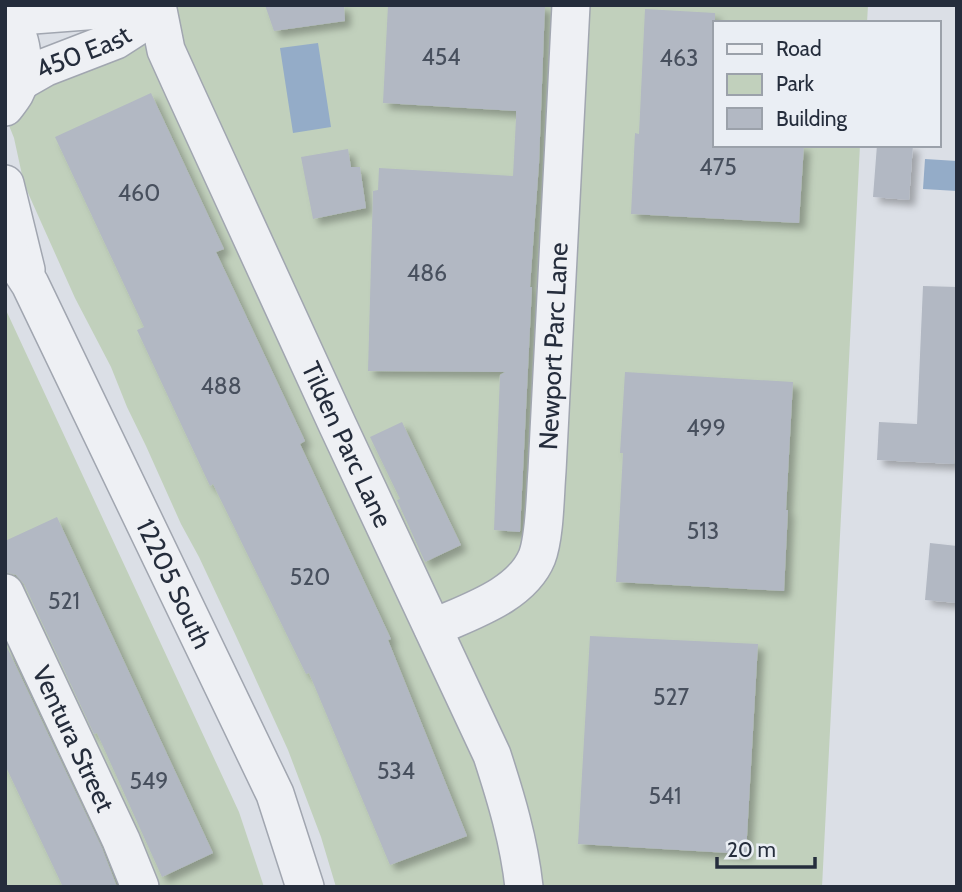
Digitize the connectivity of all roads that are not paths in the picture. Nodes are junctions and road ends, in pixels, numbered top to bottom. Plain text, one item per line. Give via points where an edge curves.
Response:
1 (571, 5) edge
2 (158, 9) edge
3 (5, 14) edge
4 (9, 104) edge
5 (5, 184) edge
6 (5, 246) edge
7 (30, 284) junction
8 (5, 593) edge
9 (433, 628) junction
10 (140, 887) edge
11 (305, 887) edge
12 (524, 887) edge

1 - 9 street, Newport Parc Lane via 540,547 520,583
2 - 3 street, 450 East
2 - 4 street, 450 East via 116,40 46,66
2 - 9 street, Tilden Parc Lane via 166,50
3 - 4 street via 20,42 23,67
5 - 7 street, 12205 South
6 - 7 street, 12205 South
7 - 11 street, 12205 South via 275,794
8 - 10 street, Ventura Street
9 - 12 street, Tilden Parc Lane via 492,755 509,809

